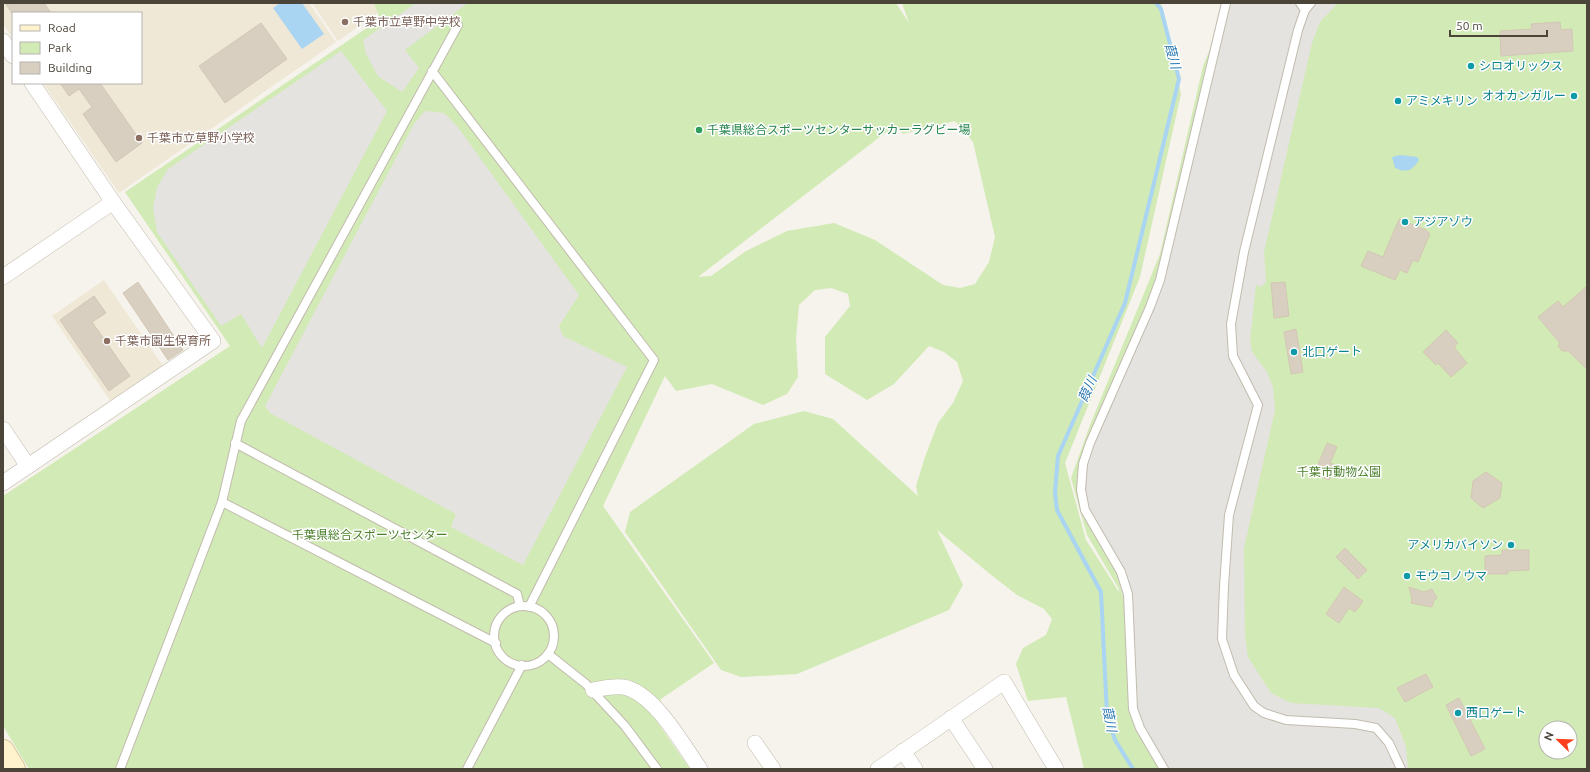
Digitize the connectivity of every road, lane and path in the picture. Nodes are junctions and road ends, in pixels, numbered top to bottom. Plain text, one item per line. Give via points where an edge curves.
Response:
1 (1226, 3) edge
2 (1300, 3) edge
3 (1311, 3) edge
4 (1305, 10) junction
5 (458, 24) dead end
6 (3, 41) edge
7 (12, 54) edge
8 (432, 71) junction
9 (33, 84) edge
10 (113, 202) junction
11 (3, 277) edge
12 (3, 429) edge
13 (235, 443) junction
14 (28, 466) junction
15 (3, 483) edge
16 (222, 502) junction
17 (524, 606) junction
18 (496, 643) junction
19 (548, 654) junction
20 (522, 665) junction
21 (593, 690) junction
22 (951, 718) junction
23 (755, 743) dead end
24 (903, 751) junction
25 (3, 752) edge
26 (14, 769) edge
27 (120, 769) edge
28 (467, 769) edge
29 (657, 769) edge
30 (700, 769) edge
31 (773, 769) edge
32 (878, 769) edge
33 (915, 769) edge
34 (985, 769) edge
35 (1056, 769) edge
36 (1164, 769) edge
37 (1401, 769) edge

1 - 36 lane via 1160,280 1083,464 1081,490 1085,510 1121,572 1128,594 1133,709 1140,728
2 - 4 lane
3 - 4 lane
4 - 37 lane via 1248,237 1231,324 1233,356 1258,404 1229,515 1222,639 1234,675 1254,706 1264,713 1286,720 1355,724 1376,728 1389,743
5 - 8 lane
6 - 7 street
8 - 13 lane via 241,421
8 - 17 lane via 654,360
9 - 10 street
10 - 11 street
10 - 14 street via 213,341
12 - 14 street
13 - 16 lane
13 - 17 lane via 517,594
14 - 15 street
16 - 18 lane
16 - 27 lane
17 - 18 lane via 506,612 499,620 495,630
17 - 19 lane via 534,607 548,617 554,630 553,645
18 - 20 lane via 506,660
19 - 20 lane via 533,664
19 - 21 lane
20 - 28 lane
21 - 29 lane via 626,726
21 - 30 street via 613,686 625,688 642,696 662,714
22 - 24 street
22 - 34 street
22 - 35 street via 1004,682
23 - 31 street
24 - 32 street
24 - 33 street
25 - 26 street

